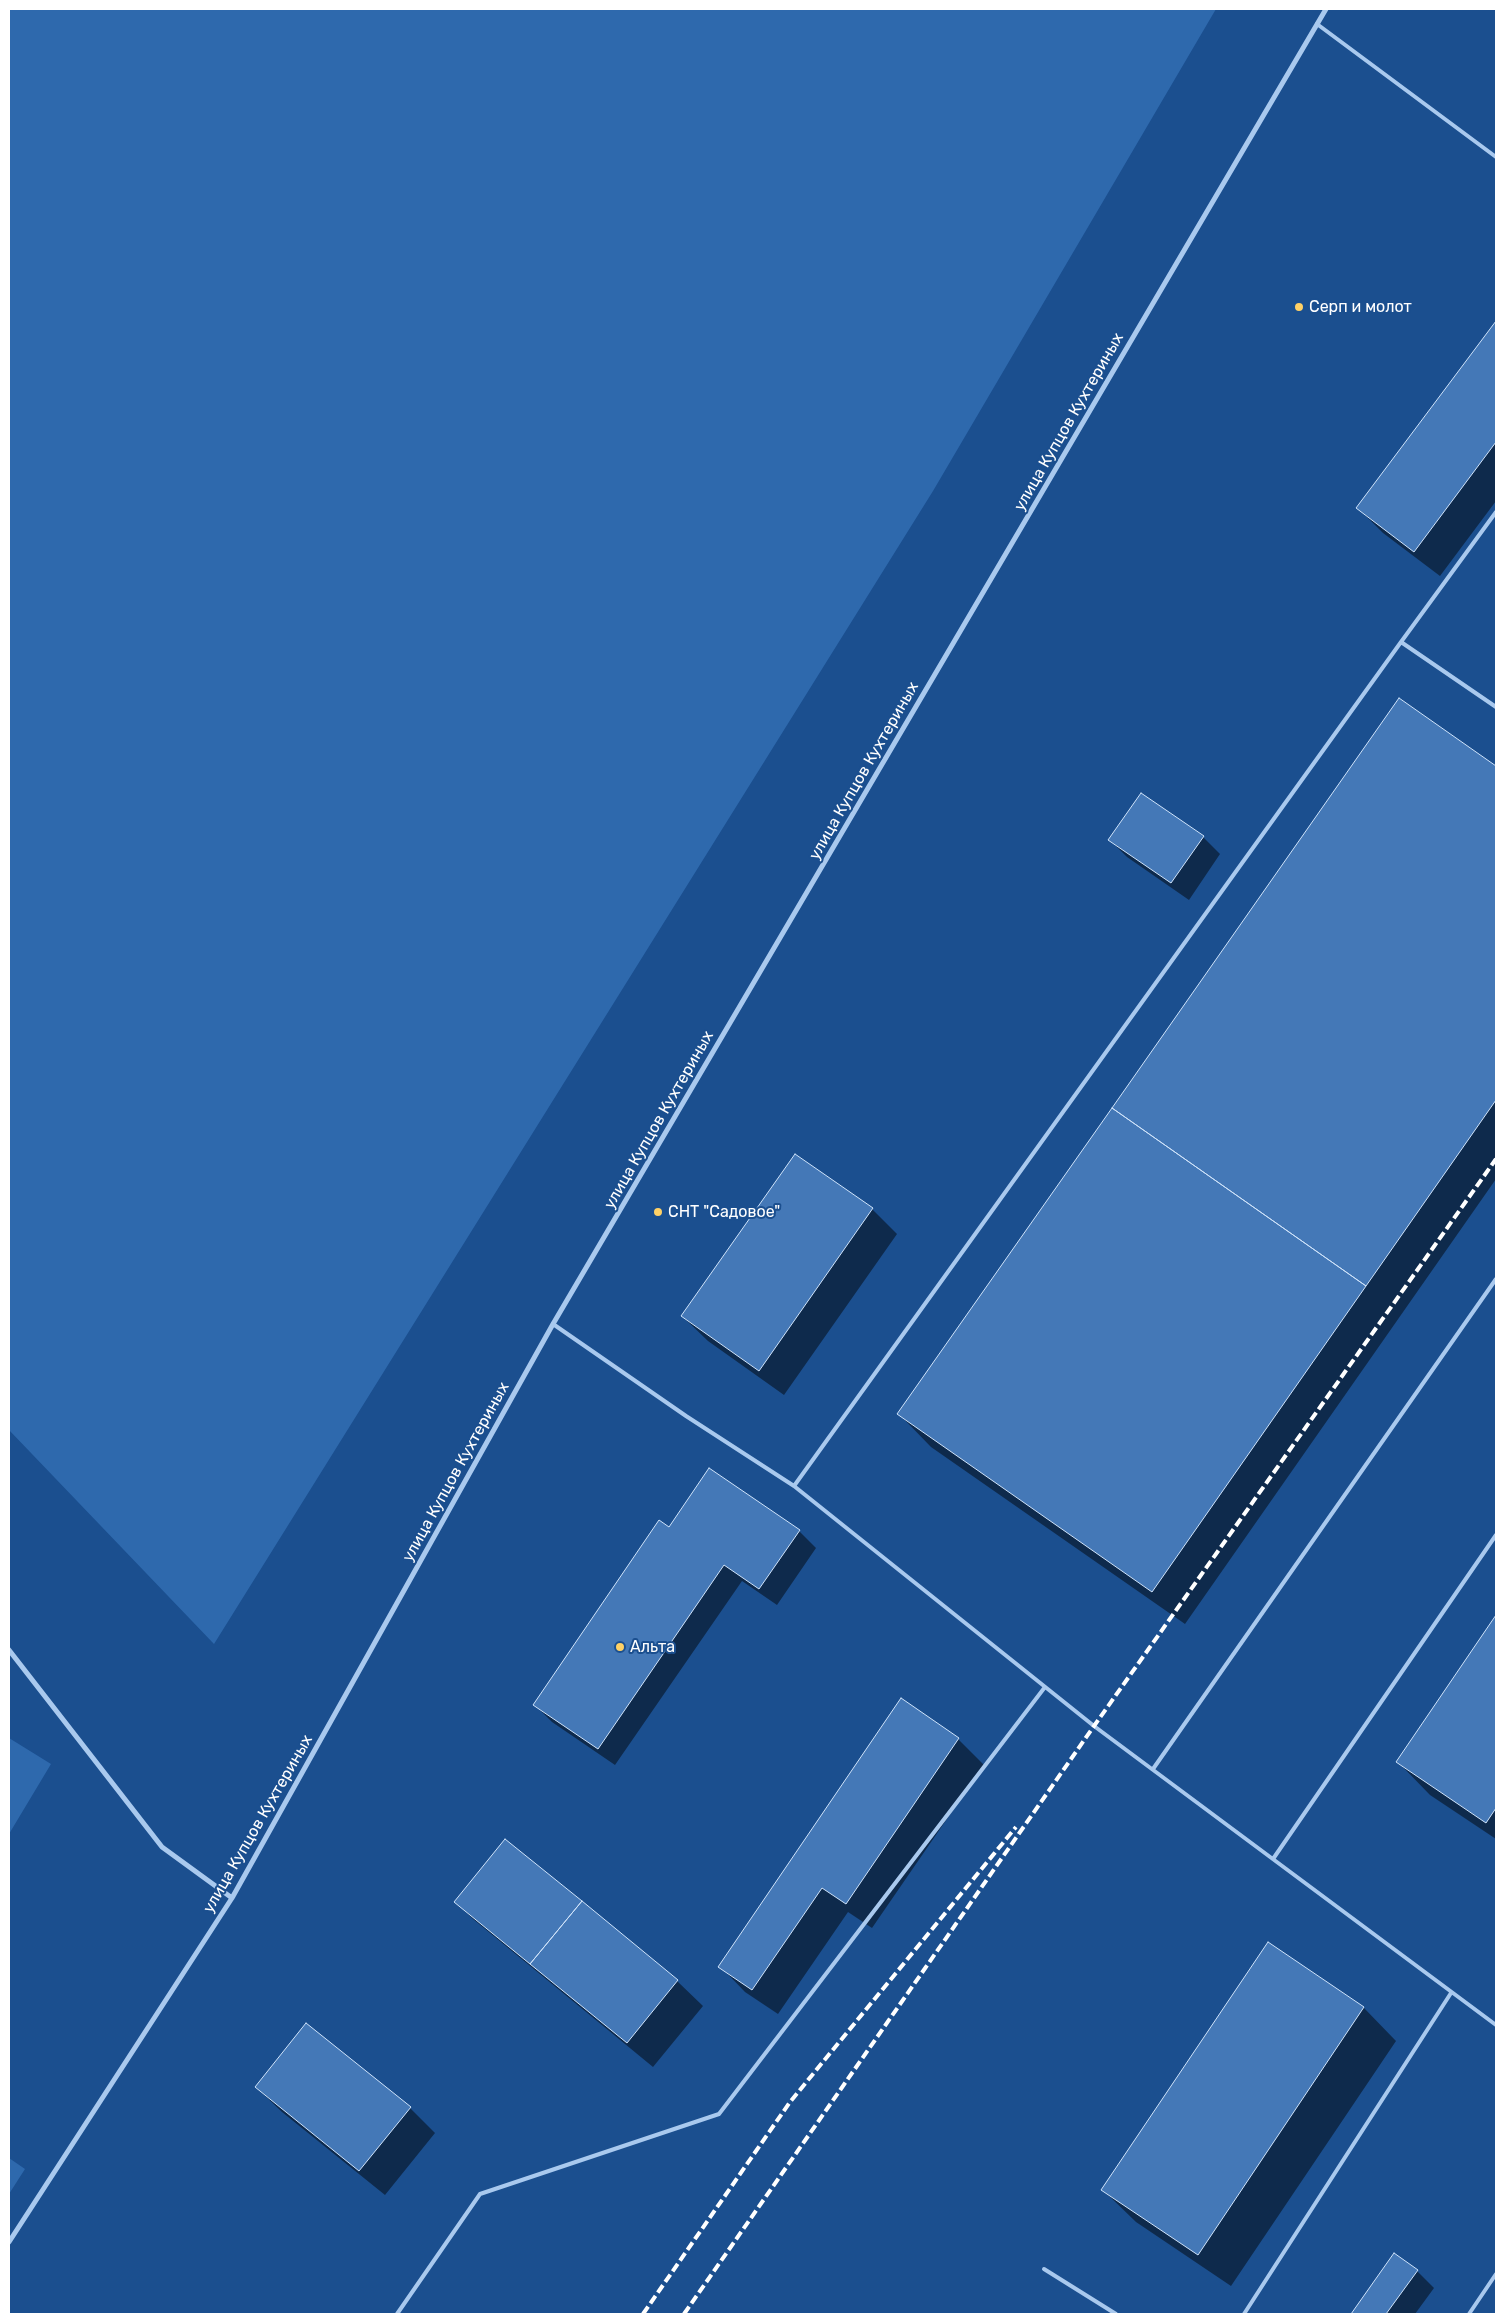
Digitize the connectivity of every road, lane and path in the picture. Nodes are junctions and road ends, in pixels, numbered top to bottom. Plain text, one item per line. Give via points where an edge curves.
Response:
1 (1326, 9) edge
2 (1317, 24) junction
3 (1496, 157) edge
4 (1496, 512) edge
5 (1401, 642) junction
6 (1496, 707) edge
7 (1496, 1279) edge
8 (553, 1324) junction
9 (794, 1486) junction
10 (1496, 1535) edge
11 (9, 1650) edge
12 (1045, 1687) junction
13 (1153, 1769) junction
14 (1273, 1859) junction
15 (232, 1898) junction
16 (1451, 1993) junction
17 (1496, 2025) edge
18 (9, 2242) edge
19 (1044, 2269) dead end
20 (1496, 2274) edge
21 (397, 2314) edge
22 (1116, 2314) edge
23 (1244, 2314) edge
24 (1469, 2314) edge

1 - 2 street, улица Купцов Кухтериных
2 - 3 lane
2 - 8 street, улица Купцов Кухтериных
4 - 5 lane
5 - 6 lane
5 - 9 lane
7 - 13 lane
8 - 9 lane
8 - 15 street, улица Купцов Кухтериных
9 - 12 lane
10 - 14 lane
11 - 15 street via 162,1847
12 - 13 lane
12 - 21 lane via 719,2114 480,2194
13 - 14 lane
14 - 16 lane
15 - 18 street, улица Купцов Кухтериных
16 - 17 lane
16 - 23 lane
19 - 22 lane
20 - 24 lane

